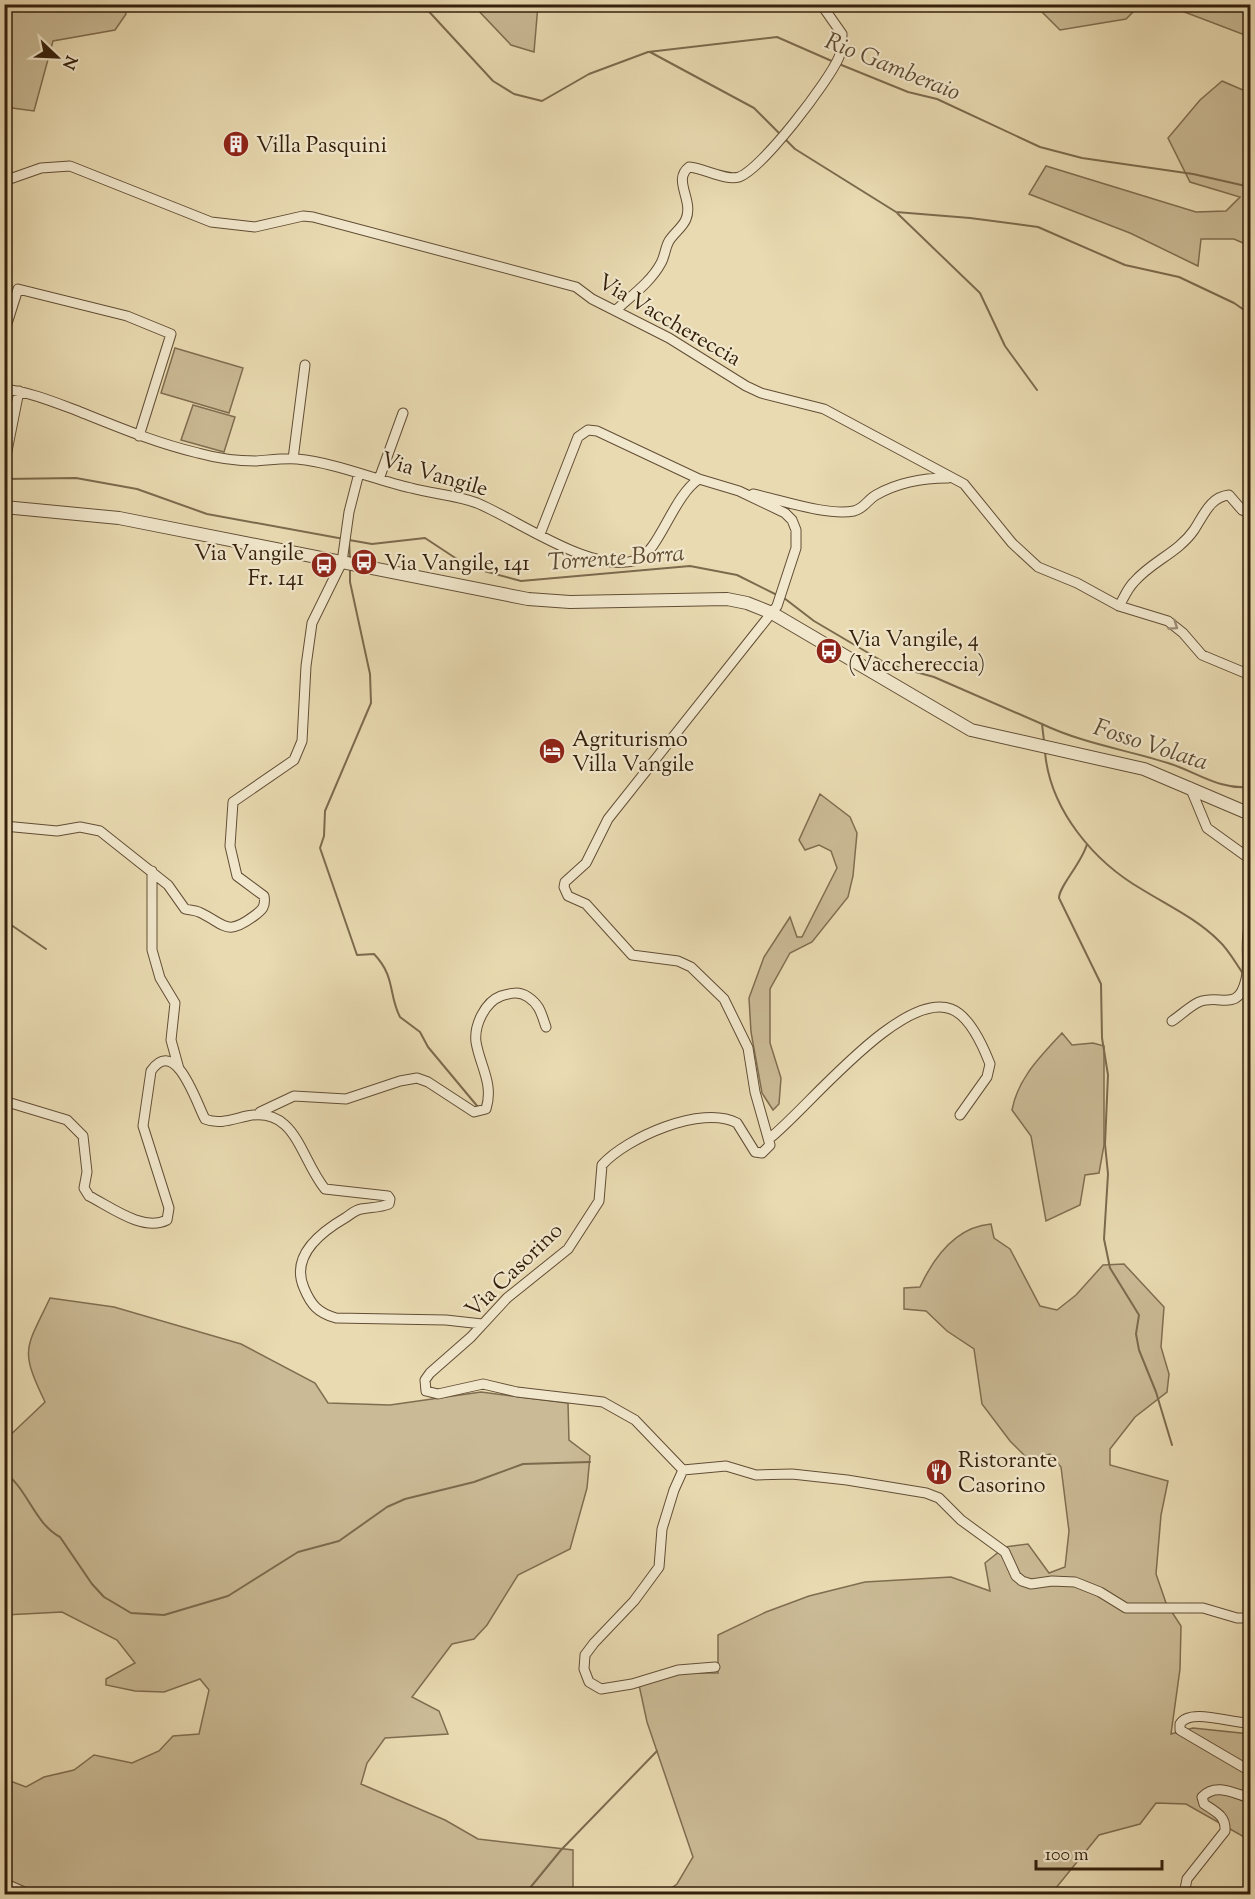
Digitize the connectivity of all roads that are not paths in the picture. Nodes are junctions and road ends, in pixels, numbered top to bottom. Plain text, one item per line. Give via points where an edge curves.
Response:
1 (820, 4) edge
2 (4, 180) edge
3 (616, 310) junction
4 (4, 333) edge
5 (305, 364) dead end
6 (4, 389) edge
7 (19, 391) junction
8 (403, 413) dead end
9 (139, 436) junction
10 (293, 459) junction
11 (4, 466) edge
12 (359, 473) junction
13 (950, 478) junction
14 (379, 479) junction
15 (699, 479) junction
16 (739, 491) junction
17 (4, 507) edge
18 (1251, 513) edge
19 (540, 534) junction
20 (342, 562) junction
21 (1119, 606) junction
22 (775, 610) junction
23 (1251, 675) edge
24 (1190, 787) junction
25 (1251, 814) edge
26 (4, 826) edge
27 (1251, 860) edge
28 (152, 871) junction
29 (1251, 924) edge
30 (1172, 1022) dead end
31 (546, 1027) dead end
32 (179, 1069) junction
33 (4, 1101) edge
34 (258, 1113) junction
35 (960, 1115) dead end
36 (770, 1138) junction
37 (482, 1324) junction
38 (683, 1470) junction
39 (1251, 1618) edge
40 (716, 1667) dead end
41 (1251, 1723) edge
42 (1251, 1771) edge
43 (1251, 1798) edge
44 (4, 1882) edge
45 (30, 1894) edge
46 (1184, 1894) edge

1 - 3 street via 842,34 839,57 827,76 776,145 746,174 733,178 689,167 683,172 689,207 686,220 668,242 662,262 649,279
2 - 3 street, Via Vacchereccia via 41,168 70,166 191,216 218,223 255,227 313,217 568,284
3 - 13 street, Via Vacchereccia via 746,386 824,409
4 - 9 street via 18,289 127,316 171,334
5 - 10 street
6 - 7 street, Via Vangile
7 - 9 street, Via Vangile
7 - 11 street
8 - 14 street
9 - 10 street, Via Vangile via 213,456
10 - 12 street, Via Vangile
12 - 14 street, Via Vangile
12 - 20 street
13 - 16 street via 928,478 902,485 874,496 863,508 843,512
13 - 21 street, Via Vacchereccia via 970,490 1012,543 1038,567
14 - 19 street, Via Vangile via 476,503
15 - 16 street
15 - 19 street, Via Vangile via 674,507 652,548 635,560 591,558
15 - 19 street via 588,430 578,437
16 - 22 street via 785,513 796,530 796,548
17 - 20 street via 119,518
18 - 21 street via 1242,510 1229,495 1221,496 1175,551 1135,580
20 - 22 street via 528,599 727,599
20 - 28 street via 312,623 302,741 294,760 233,802 230,846 237,876 264,896 262,910 240,927 228,928 196,910 185,909
21 -> 23 street, Via Vacchereccia via 1168,621 1202,655
22 - 24 street via 960,725 979,733 1135,767
22 - 36 street via 608,819 582,867 564,887 568,896 586,904 632,955 691,967 718,992 748,1048
24 - 25 street
24 - 27 street via 1207,828
26 - 28 street via 57,831 89,827 100,831
28 - 32 street via 152,950 160,978 175,1004 171,1040
29 - 30 street via 1248,973 1236,998 1228,1003 1209,999 1197,1003
31 - 34 street via 539,1005 525,995 512,992 496,998 486,1008 479,1019 476,1040 489,1097 486,1109 480,1112 417,1078 346,1099 294,1096
32 - 33 street via 162,1062 156,1064 151,1071 146,1104 143,1126 169,1208 167,1220 157,1225 144,1223 89,1196 84,1188 87,1172 83,1136 67,1120
32 - 34 street via 206,1119 218,1122
34 - 37 street via 271,1114 288,1126 325,1189 390,1199 389,1204 359,1209 332,1225 316,1237 307,1251 300,1279 309,1301 321,1314 336,1318
35 - 36 street via 987,1077 990,1064 963,1017 951,1008 935,1007 914,1014 880,1036 842,1067
36 - 37 street, Via Casorino via 767,1150 755,1152 737,1123 705,1116 630,1142 602,1165 599,1201 568,1249 507,1298
37 - 38 street, Via Casorino via 430,1373 425,1380 426,1391 438,1394 483,1384 603,1402 635,1420
38 - 39 street via 726,1466 756,1475 792,1474 926,1492 939,1498 961,1520 1005,1552 1022,1581 1075,1582 1126,1608 1203,1608
38 - 40 street via 662,1529 659,1567 585,1655 584,1669 589,1682 601,1689 678,1670
41 - 42 street via 1198,1716 1188,1717 1180,1724 1180,1730
43 - 46 street via 1221,1790 1202,1797 1204,1804 1221,1816 1225,1832 1187,1879
44 - 45 street

